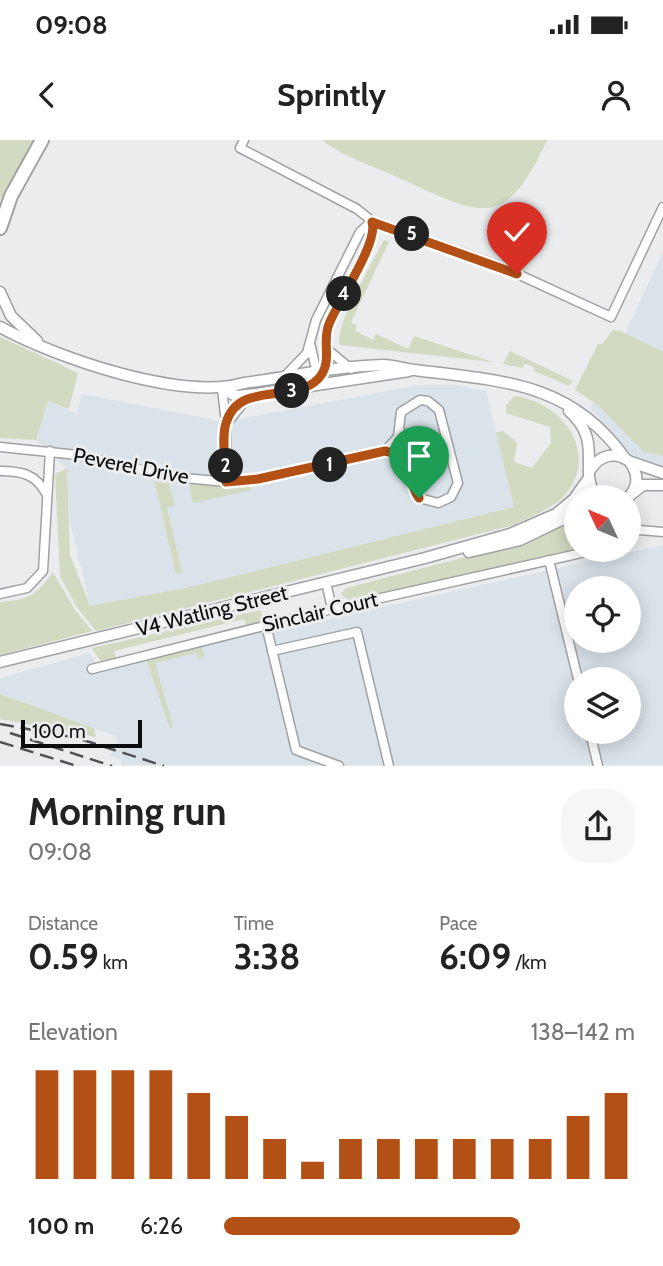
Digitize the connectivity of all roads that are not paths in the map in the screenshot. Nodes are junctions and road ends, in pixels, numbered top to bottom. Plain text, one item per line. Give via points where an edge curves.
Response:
1 (42, 140) edge
2 (244, 140) edge
3 (663, 207) edge
4 (372, 222) junction
5 (0, 228) edge
6 (0, 292) edge
7 (0, 327) edge
8 (40, 344) junction
9 (310, 344) junction
10 (327, 349) junction
11 (351, 369) junction
12 (413, 370) junction
13 (322, 373) junction
14 (283, 378) junction
15 (360, 381) junction
16 (222, 389) junction
17 (305, 389) junction
18 (257, 394) junction
19 (553, 397) junction
20 (226, 423) junction
21 (400, 431) junction
22 (0, 447) edge
23 (50, 451) junction
24 (385, 451) junction
25 (627, 459) junction
26 (407, 461) junction
27 (0, 471) edge
28 (662, 473) edge
29 (589, 475) junction
30 (226, 482) junction
31 (593, 485) edge
32 (634, 485) edge
33 (663, 485) edge
34 (641, 487) edge
35 (47, 495) junction
36 (564, 519) edge
37 (641, 530) edge
38 (663, 532) edge
39 (564, 557) edge
40 (425, 558) junction
41 (549, 560) junction
42 (326, 582) junction
43 (0, 594) edge
44 (332, 609) junction
45 (266, 625) junction
46 (272, 651) junction
47 (0, 662) edge
48 (575, 667) edge
49 (92, 669) dead end
50 (593, 744) edge
51 (339, 765) edge
52 (389, 765) edge
53 (598, 765) edge

1 - 5 highway via 11,196
2 - 4 street via 240,148 357,209
3 - 4 street via 611,317 500,266
4 - 9 street via 360,232 316,320
4 - 10 street via 371,239 329,323
6 - 8 street via 11,316
7 - 8 street
8 - 16 street via 125,374
9 - 13 street
9 - 14 street via 298,365
10 - 11 street
10 - 13 street
11 - 12 street via 386,365
11 - 13 street
12 - 15 street
12 - 19 street via 488,377
13 - 14 street
13 - 15 street
13 - 17 street
14 - 16 street
15 - 17 street
16 - 18 street via 236,396
16 - 20 street
17 - 18 street
18 - 20 street via 242,403
19 - 25 street via 595,423
19 - 29 street via 577,417 587,433
20 - 30 street
21 - 24 street
21 - 26 street
21 - 26 street via 399,420 406,406 420,400 435,405 442,417 456,491 446,502 424,501 415,492
22 - 23 street, Peverel Drive
23 - 30 street, Peverel Drive via 174,477
23 - 35 street
24 - 26 street
24 - 30 street, Peverel Drive
25 - 28 street
25 - 29 street via 608,455
25 - 32 street via 637,477
27 - 35 street via 26,473
29 - 31 street
29 - 40 street, V4 Watling Street via 574,499 535,525
33 - 34 street
35 - 43 street via 43,571 27,588
36 - 40 street, V4 Watling Street via 520,540
37 - 38 street
39 - 41 street, Sinclair Court
40 - 42 street, V4 Watling Street
41 - 44 street, Sinclair Court
41 - 48 street
42 - 44 street
42 - 47 street, V4 Watling Street
44 - 45 street, Sinclair Court
45 - 46 street
45 - 49 street, Sinclair Court
46 - 51 street via 296,750
46 - 52 street via 357,632
50 - 53 street

